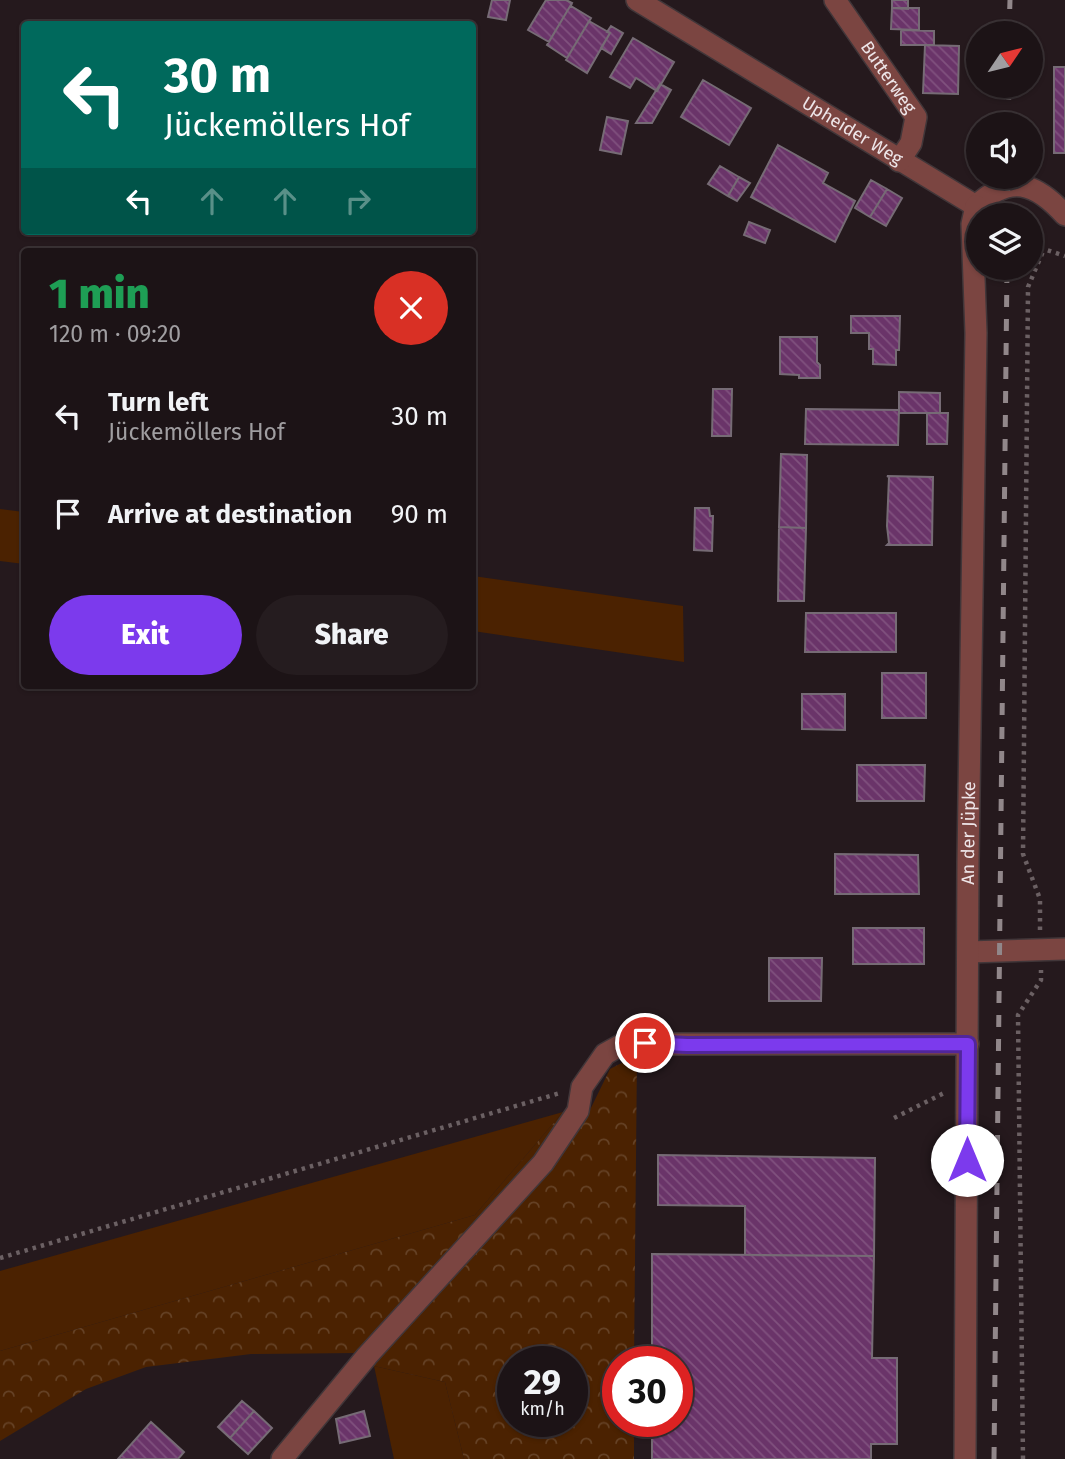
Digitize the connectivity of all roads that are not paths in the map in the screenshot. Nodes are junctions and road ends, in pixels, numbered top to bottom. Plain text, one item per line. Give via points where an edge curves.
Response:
1 (637, 0) edge
2 (835, 0) edge
3 (899, 161) junction
4 (971, 203) edge
5 (979, 203) edge
6 (1065, 215) edge
7 (974, 280) edge
8 (1065, 949) edge
9 (968, 952) junction
10 (968, 1044) junction
11 (282, 1459) edge
12 (965, 1459) edge

1 - 3 street, Upheider Weg
2 - 3 street, Butterweg via 916,117 911,144
3 - 4 street, Upheider Weg
5 - 6 street via 990,193 1021,184
7 - 9 street, An der Jüpke
8 - 9 street
9 - 10 street, An der Jüpke
10 - 11 street via 623,1044 605,1054 582,1087 578,1111 543,1163 367,1356
10 - 12 street, An der Jüpke

